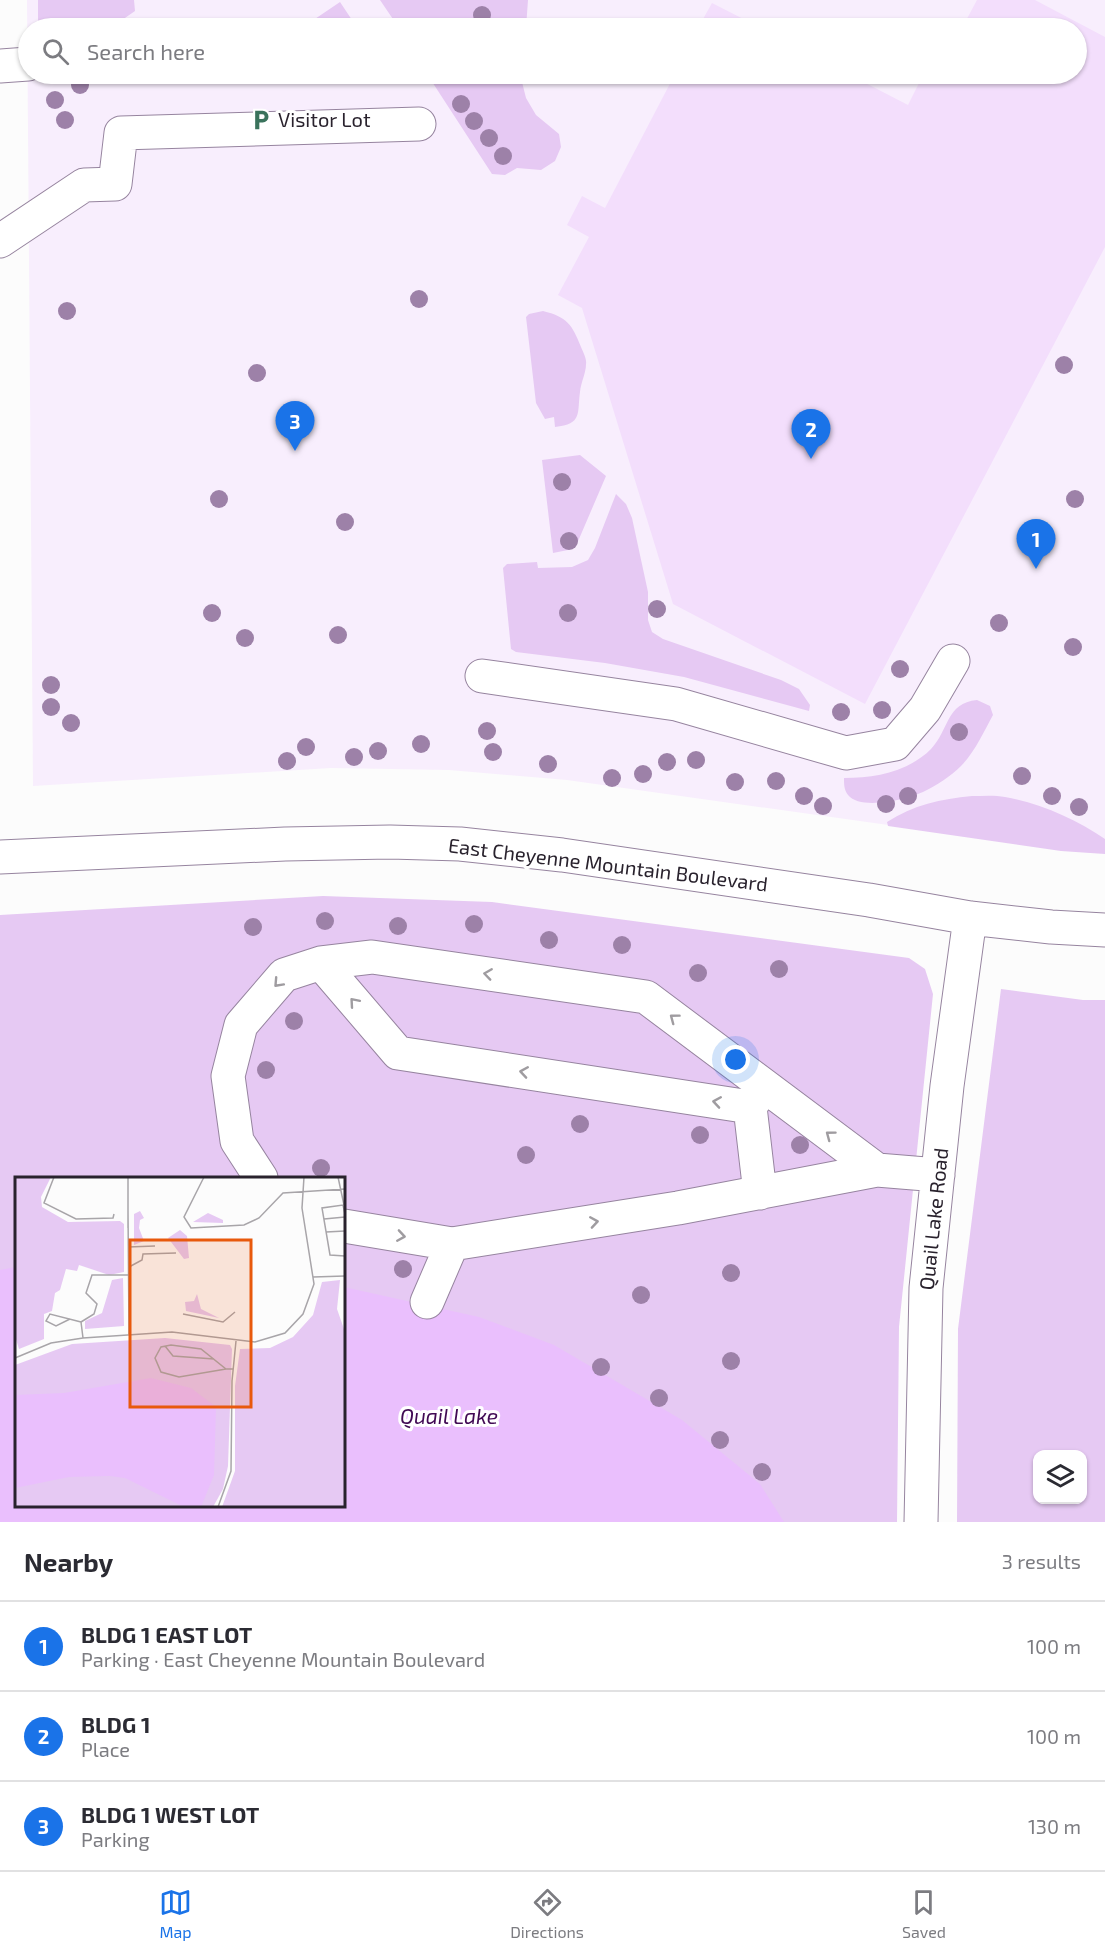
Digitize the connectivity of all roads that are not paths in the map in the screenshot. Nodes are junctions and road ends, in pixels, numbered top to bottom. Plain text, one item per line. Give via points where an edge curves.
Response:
1 (18, 65) edge
2 (0, 66) edge
3 (419, 124) dead end
4 (0, 241) edge
5 (953, 661) dead end
6 (482, 676) dead end
7 (0, 857) edge
8 (970, 918) junction
9 (1105, 930) edge
10 (321, 963) junction
11 (757, 1097) junction
12 (877, 1170) junction
13 (938, 1175) junction
14 (260, 1177) edge
15 (760, 1193) junction
16 (345, 1226) edge
17 (452, 1244) junction
18 (427, 1302) dead end
19 (921, 1522) edge

1 - 2 street
3 - 4 street via 121,133 115,184 84,185
5 - 6 street via 925,709 895,744 846,753 676,704
7 - 8 street, East Cheyenne Mountain Boulevard via 285,844 460,844 574,857
8 - 9 street, East Cheyenne Mountain Boulevard
8 - 13 street, Quail Lake Road
11 -> 10 street via 646,997 372,957
11 -> 10 street via 398,1053
10 -> 14 street via 284,975 241,1025 228,1077 237,1141
12 -> 11 street
11 - 15 street
12 - 13 street
12 - 15 street
13 - 19 street, Quail Lake Road via 926,1288
17 -> 15 street
16 -> 17 street
17 - 18 street

